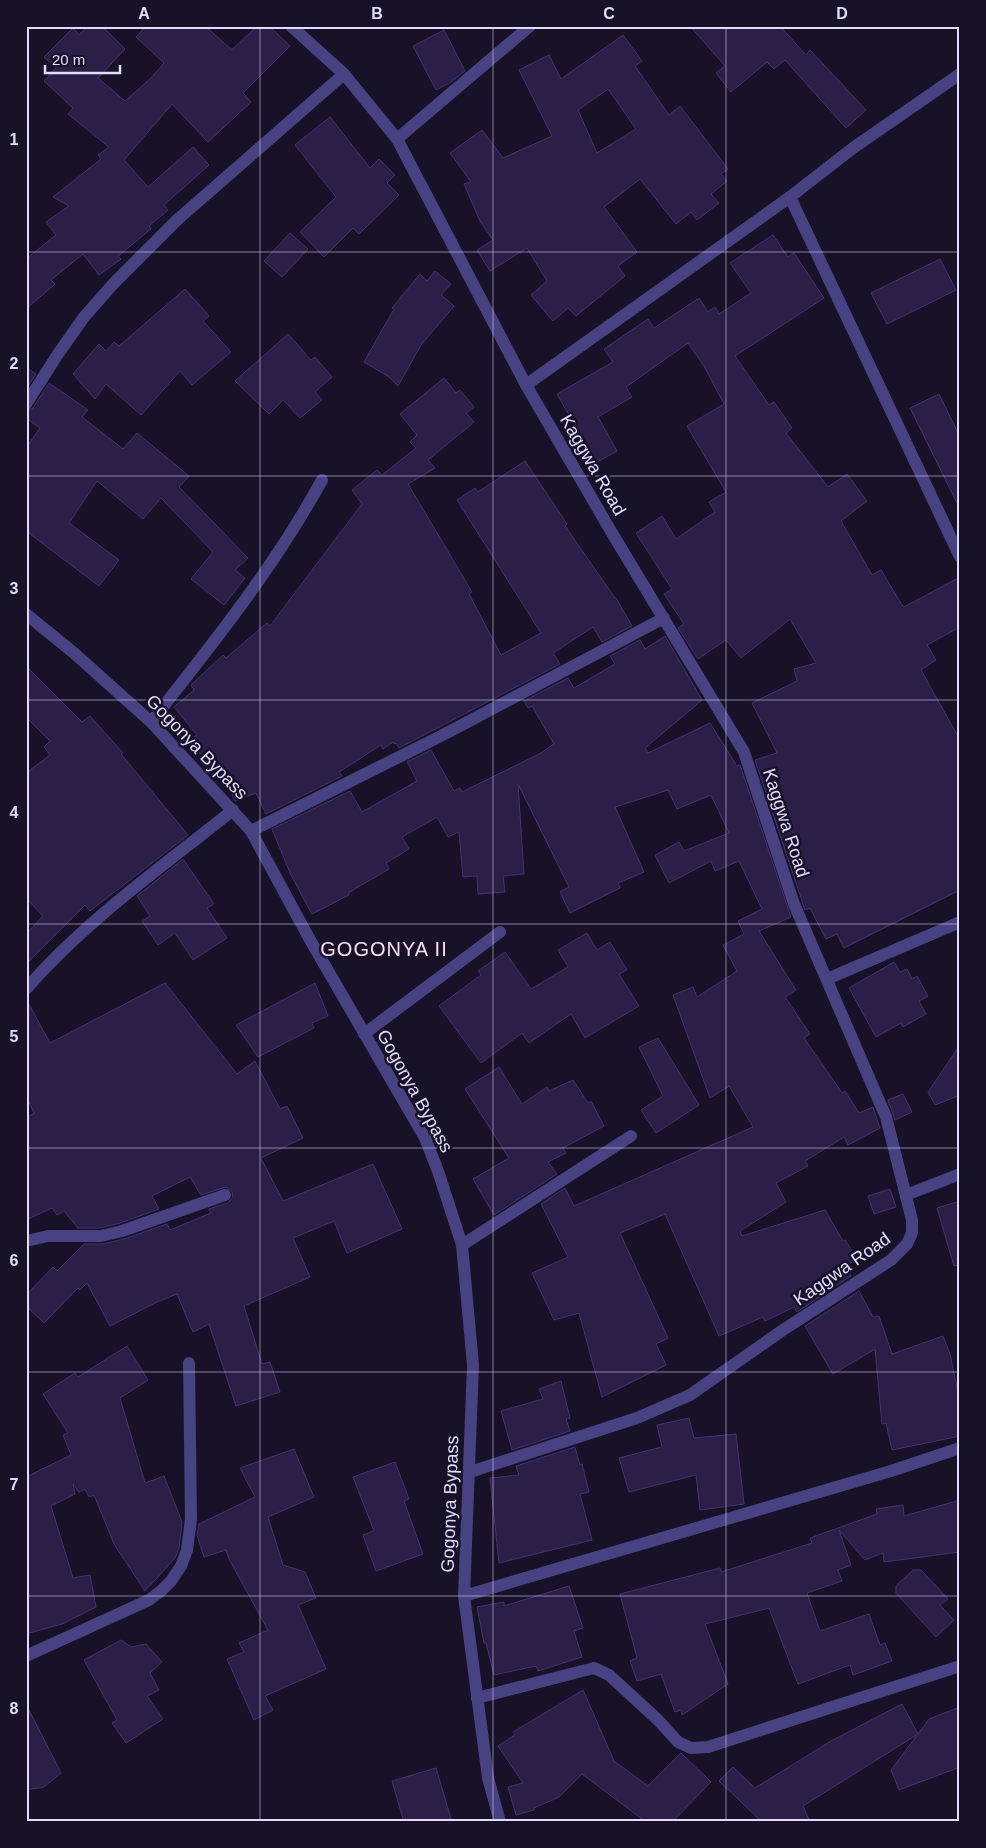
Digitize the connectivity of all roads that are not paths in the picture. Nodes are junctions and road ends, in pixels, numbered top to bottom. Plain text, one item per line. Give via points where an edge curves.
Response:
1 (291, 26) edge
2 (530, 26) edge
3 (344, 74) junction
4 (960, 74) edge
5 (397, 139) junction
6 (790, 197) junction
7 (526, 385) junction
8 (26, 404) edge
9 (322, 480) dead end
10 (960, 557) edge
11 (26, 614) edge
12 (664, 618) junction
13 (151, 722) junction
14 (233, 810) junction
15 (251, 831) junction
16 (960, 922) edge
17 (500, 932) dead end
18 (827, 979) junction
19 (26, 989) edge
20 (364, 1034) junction
21 (631, 1136) dead end
22 (960, 1174) edge
23 (225, 1195) dead end
24 (906, 1195) junction
25 (26, 1241) edge
26 (462, 1245) junction
27 (189, 1363) dead end
28 (960, 1448) edge
29 (470, 1472) junction
30 (464, 1596) junction
31 (26, 1656) edge
32 (960, 1666) edge
33 (477, 1698) junction
34 (500, 1822) edge

1 - 3 street, Kaggwa Road
2 - 5 street
3 - 5 street, Kaggwa Road
3 - 8 street via 177,220 115,282 84,317
4 - 6 street via 853,148
5 - 7 street, Kaggwa Road
6 - 7 street
6 - 10 street
7 - 12 street, Kaggwa Road
9 - 13 street via 304,513 261,576
11 - 13 street, Gogonya Bypass
12 - 15 street
12 - 18 street, Kaggwa Road via 744,752 794,904
13 - 14 street, Gogonya Bypass
14 - 15 street, Gogonya Bypass
14 - 19 street via 108,909
15 - 20 street, Gogonya Bypass
16 - 18 street
17 - 20 street
18 - 24 street, Kaggwa Road via 886,1118
20 - 26 street, Gogonya Bypass via 425,1138
21 - 26 street
22 - 24 street
23 - 25 street via 101,1236 48,1236
24 - 29 street, Kaggwa Road via 912,1233 907,1244 891,1260 690,1395 637,1418
26 - 29 street, Gogonya Bypass via 473,1365
27 - 31 street via 191,1519 187,1550 181,1566 162,1591 148,1600
28 - 30 street
29 - 30 street, Gogonya Bypass
30 - 33 street, Gogonya Bypass
32 - 33 street via 708,1747 691,1748 678,1742 609,1675 594,1668
33 - 34 street, Gogonya Bypass via 488,1778

